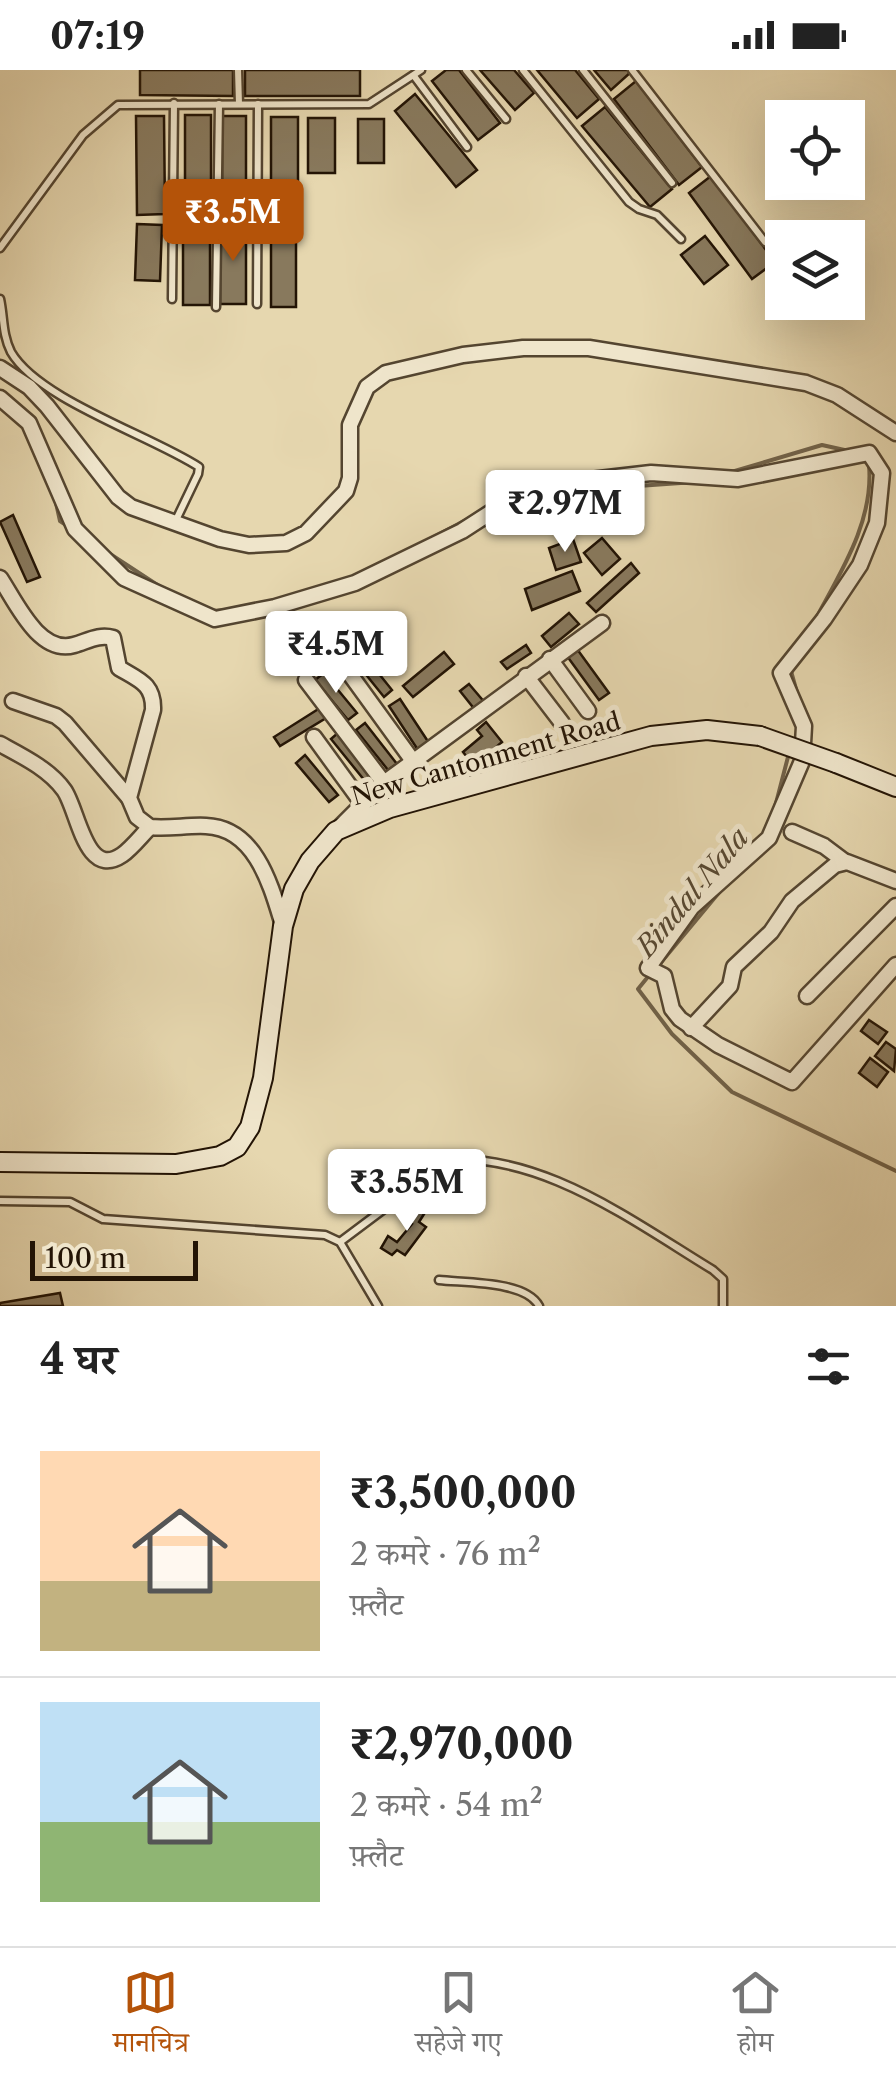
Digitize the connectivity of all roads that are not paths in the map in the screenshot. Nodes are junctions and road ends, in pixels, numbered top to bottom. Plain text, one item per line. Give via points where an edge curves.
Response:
1 (238, 70) edge
2 (421, 70) edge
3 (466, 70) edge
4 (522, 70) edge
5 (582, 70) edge
6 (632, 70) edge
7 (414, 76) junction
8 (174, 103) junction
9 (219, 104) junction
10 (239, 104) junction
11 (258, 104) junction
12 (506, 119) dead end
13 (467, 147) dead end
14 (672, 183) dead end
15 (682, 239) dead end
16 (764, 242) dead end
17 (0, 248) edge
18 (0, 298) edge
19 (172, 299) dead end
20 (256, 304) dead end
21 (216, 307) dead end
22 (0, 368) edge
23 (0, 398) edge
24 (896, 434) edge
25 (176, 522) junction
26 (0, 578) edge
27 (602, 623) dead end
28 (336, 654) dead end
29 (550, 658) junction
30 (526, 676) junction
31 (306, 680) dead end
32 (12, 701) dead end
33 (588, 711) dead end
34 (562, 722) dead end
35 (314, 737) dead end
36 (0, 744) edge
37 (413, 761) junction
38 (384, 783) junction
39 (896, 787) edge
40 (129, 798) junction
41 (362, 802) junction
42 (150, 828) junction
43 (336, 831) junction
44 (792, 832) dead end
45 (844, 861) junction
46 (896, 881) edge
47 (896, 906) edge
48 (283, 926) junction
49 (896, 965) edge
50 (807, 996) dead end
51 (692, 1028) junction
52 (0, 1162) edge
53 (0, 1201) edge
54 (340, 1242) junction
55 (440, 1280) dead end
56 (378, 1306) edge
57 (538, 1306) edge
58 (724, 1306) edge

1 - 10 lane
2 - 7 lane
3 - 12 lane
4 - 15 lane via 629,202 657,215
5 - 14 lane
6 - 16 lane
7 - 11 lane via 369,104
7 - 13 lane
8 - 9 lane
8 - 17 lane via 126,102 99,118
8 - 19 lane
9 - 10 lane
9 - 21 lane
10 - 11 lane
11 - 20 lane
18 - 25 lane via 8,344 30,372 95,414 199,466
22 - 25 street via 47,406 118,497
23 - 51 street via 29,422 76,529 124,578 215,619 355,583 462,531 530,487 651,473 738,479 870,453 882,473 877,523 860,564 781,673 804,726 802,761 769,838 692,907 648,968 664,976 672,1009
24 - 25 street via 806,383 589,348 463,355 386,373 366,387 350,426 346,491 306,533 286,543 249,545
26 - 40 street via 51,644 110,636 119,668 150,689 153,710
27 - 29 street
28 - 37 street
29 - 30 street
29 - 33 street
30 - 34 street
30 - 37 street
31 - 38 street
32 - 40 street via 66,723
35 - 41 street
36 - 42 street via 55,779 86,846 99,859 120,856
37 - 38 street
38 - 41 street
39 - 43 street, New Cantonment Road, bridge via 760,736 707,730 652,736 390,808
40 - 42 street
41 - 43 street
42 - 48 street, New Cantonment Road via 208,826 241,840 267,873
43 - 48 street, New Cantonment Road via 302,875
44 - 45 street
45 - 46 street
45 - 51 street via 792,901
47 - 50 street
48 - 52 street, New Cantonment Road via 263,1078 250,1128 237,1147 176,1164
49 - 51 street via 795,1081
53 - 54 lane via 62,1201 103,1218 312,1232
54 - 56 lane
54 - 58 lane via 388,1206 426,1162 504,1166 592,1197 713,1270 724,1279
55 - 57 lane via 520,1290

